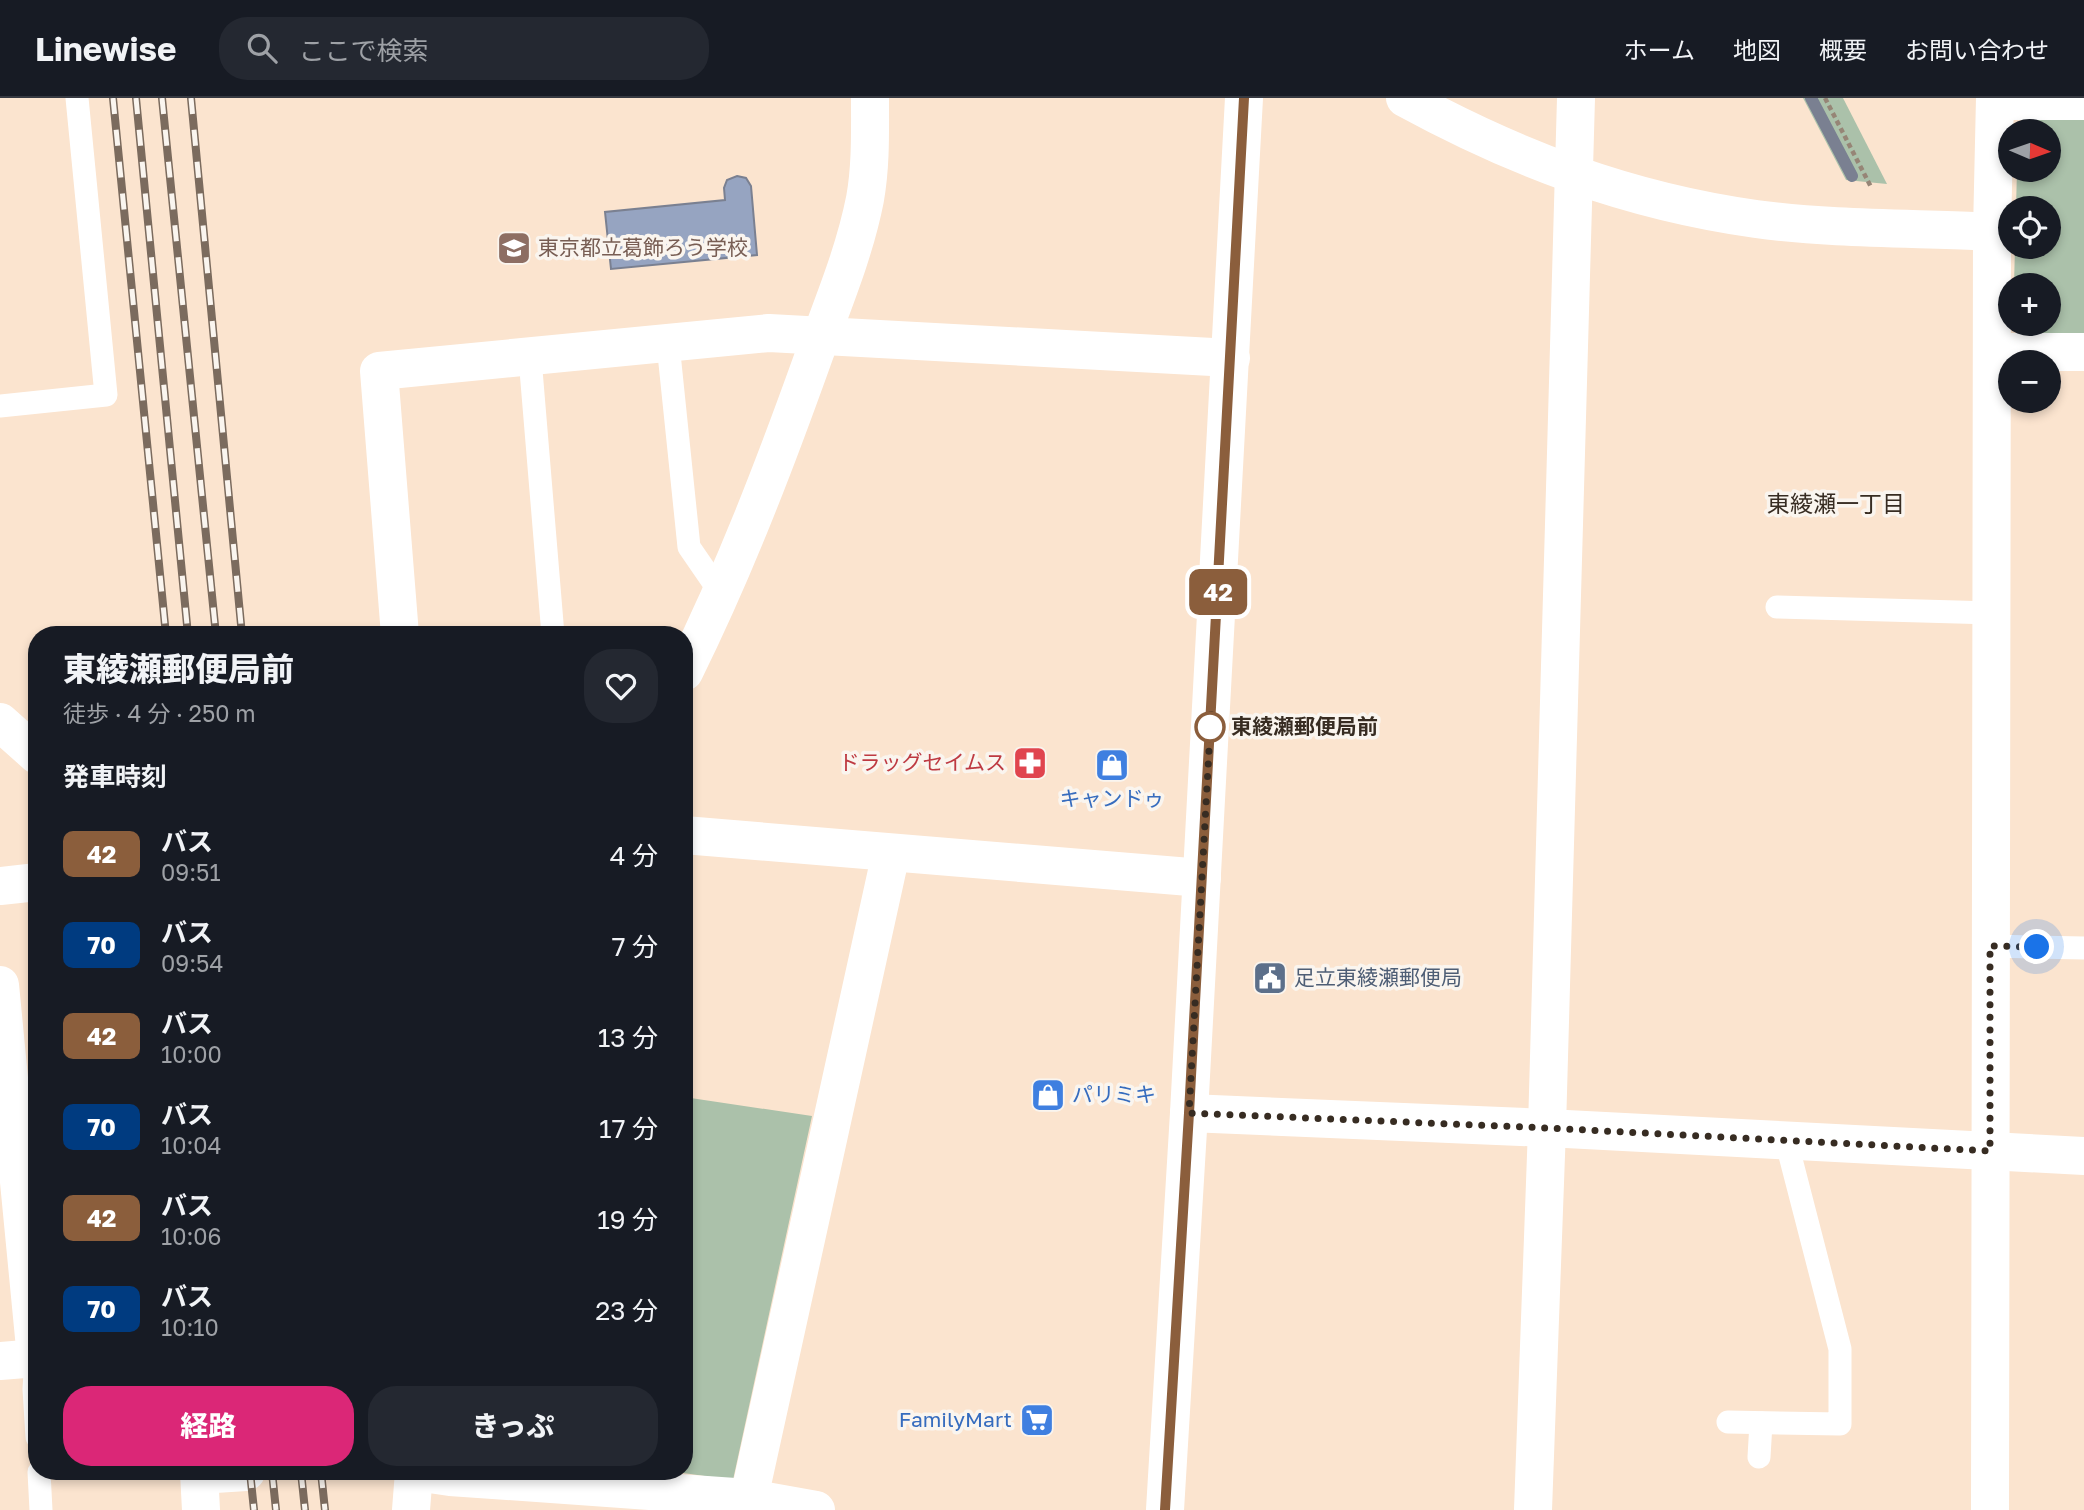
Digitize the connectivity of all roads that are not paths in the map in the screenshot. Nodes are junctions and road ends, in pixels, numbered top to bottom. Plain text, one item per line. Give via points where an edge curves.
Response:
1 (78, 98) edge
2 (870, 98) edge
3 (1244, 98) edge
4 (1405, 98) edge
5 (1576, 98) edge
6 (1994, 99) edge
7 (2084, 101) edge
8 (1574, 176) junction
9 (1985, 231) junction
10 (821, 336) junction
11 (668, 344) junction
12 (1992, 352) junction
13 (2084, 352) edge
14 (530, 358) junction
15 (1231, 358) junction
16 (0, 406) edge
17 (722, 595) junction
18 (1777, 607) dead end
19 (1993, 613) junction
20 (399, 626) edge
21 (552, 626) edge
22 (693, 654) edge
23 (0, 722) edge
24 (28, 747) edge
25 (693, 836) edge
26 (891, 853) junction
27 (1202, 878) junction
28 (28, 884) edge
29 (0, 886) edge
30 (1990, 946) junction
31 (2084, 948) edge
32 (0, 985) edge
33 (1189, 1113) junction
34 (1547, 1128) junction
35 (1786, 1140) junction
36 (1990, 1151) junction
37 (2084, 1156) edge
38 (28, 1275) edge
39 (28, 1359) edge
40 (0, 1361) edge
41 (1728, 1422) dead end
42 (1761, 1423) junction
43 (1759, 1457) dead end
44 (39, 1480) edge
45 (220, 1480) edge
46 (414, 1480) edge
47 (473, 1480) edge
48 (200, 1486) edge
49 (748, 1504) edge
50 (41, 1510) edge
51 (411, 1510) edge
52 (816, 1510) edge
53 (1165, 1510) edge
54 (1533, 1510) edge
55 (1990, 1510) edge

1 - 16 lane via 106,396
2 - 10 street via 865,197 854,248
3 - 15 street
4 - 8 street via 1458,127
5 - 8 street
6 - 7 street
6 - 9 street
8 - 9 street via 1646,197 1758,219
8 - 34 street
9 - 12 street
10 - 11 street via 769,333
10 - 15 street
10 - 17 street
11 - 14 street
11 - 17 lane via 689,547
12 - 13 street
12 - 19 street
14 - 20 street via 379,372
14 - 21 lane
15 - 27 street
17 - 22 street
18 - 19 lane
19 - 30 street
23 - 24 street
25 - 26 street
26 - 27 street
26 - 49 street
27 - 33 street
28 - 29 street
30 - 31 lane
30 - 36 street
32 - 38 street
33 - 34 street
33 - 53 street
34 - 35 street
34 - 54 street
35 - 36 street
35 - 42 lane via 1840,1349 1840,1424
36 - 37 street
36 - 55 street
39 - 40 street
41 - 42 lane
42 - 43 lane
44 - 50 lane
45 - 48 street
46 - 51 street
47 - 49 street
49 - 52 street

